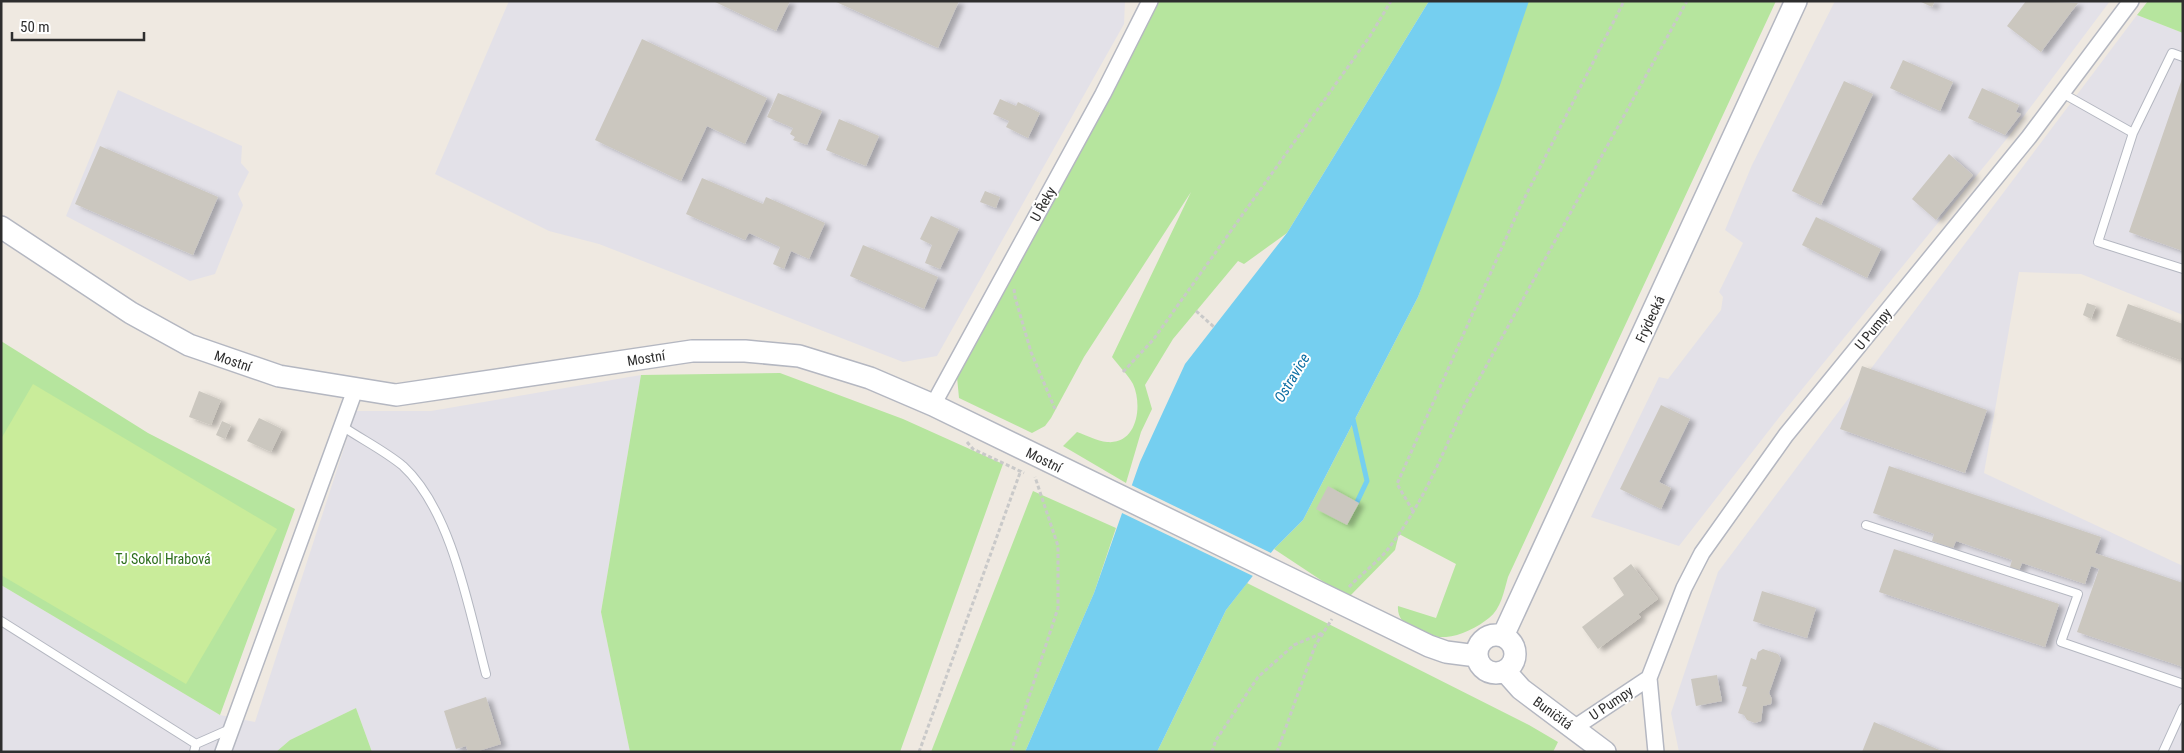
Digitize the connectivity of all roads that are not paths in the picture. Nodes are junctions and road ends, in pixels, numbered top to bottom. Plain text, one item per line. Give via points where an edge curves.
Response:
1 (1150, 1) edge
2 (1796, 1) edge
3 (2131, 1) edge
4 (2183, 57) edge
5 (2061, 92) junction
6 (2133, 133) junction
7 (1, 227) edge
8 (2183, 269) edge
9 (355, 390) junction
10 (933, 405) junction
11 (342, 426) junction
12 (1866, 525) dead end
13 (1, 621) edge
14 (1503, 636) junction
15 (1477, 656) junction
16 (1505, 671) junction
17 (486, 674) dead end
18 (1649, 678) junction
19 (2183, 684) edge
20 (2182, 711) edge
21 (232, 728) junction
22 (1574, 728) junction
23 (195, 748) edge
24 (223, 752) edge
25 (1604, 752) edge
26 (1656, 752) edge
27 (2163, 752) edge

1 - 10 street, U Řeky via 1103,94
2 - 14 main road, Frýdecká
3 - 5 street, U Pumpy
4 - 6 lane via 2172,53
5 - 6 lane
5 - 18 street, U Pumpy via 2029,137 1786,435 1702,552 1684,588
6 - 8 lane via 2098,242
7 - 9 main road, Mostní via 131,313 189,345 279,376
9 - 10 main road, Mostní via 396,395 692,351 745,351 799,356 870,378
9 - 11 street
10 - 15 main road, Mostní via 1429,646
11 - 17 lane via 403,466 430,498 449,540
11 - 21 street
12 - 19 lane via 2078,594 2061,642
13 - 23 lane
14 - 15 main road via 1486,638 1480,644
14 - 16 main road via 1512,644 1515,654 1513,663
15 - 16 main road via 1487,670
16 - 22 main road, Buničitá via 1521,689
18 - 22 street, U Pumpy
18 - 26 street, U Pumpy
20 - 27 lane
21 - 23 lane
21 - 24 street
22 - 25 main road, Buničitá

